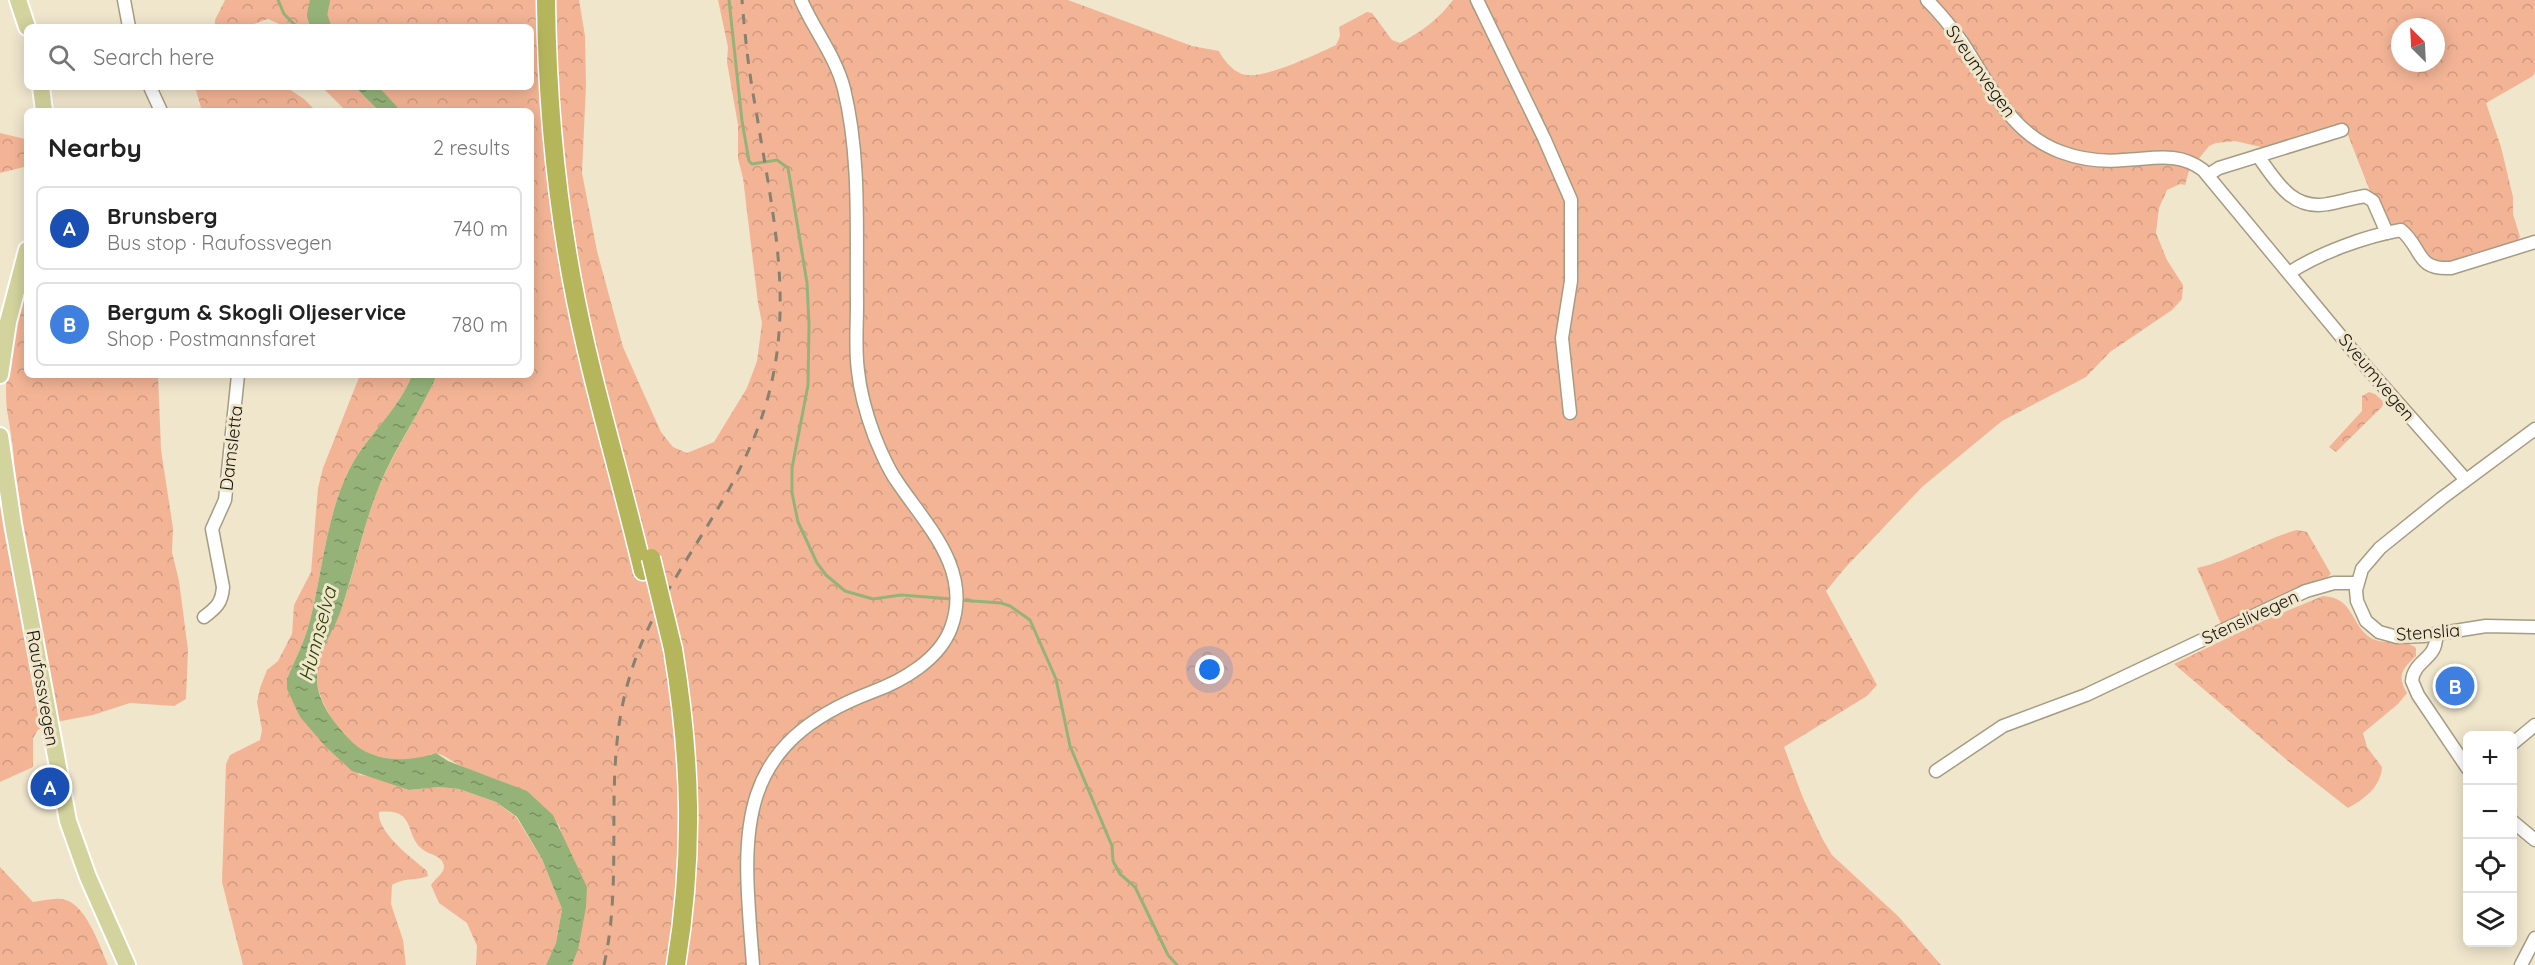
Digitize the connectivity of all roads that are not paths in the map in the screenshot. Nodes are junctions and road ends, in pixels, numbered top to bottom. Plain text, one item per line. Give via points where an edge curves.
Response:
1 (18, 0) edge
2 (124, 0) edge
3 (546, 0) edge
4 (557, 0) edge
5 (801, 0) edge
6 (1478, 0) edge
7 (1927, 0) edge
8 (26, 24) edge
9 (128, 24) edge
10 (41, 90) edge
11 (151, 90) edge
12 (44, 108) edge
13 (160, 108) edge
14 (2342, 130) dead end
15 (2258, 156) junction
16 (2208, 175) junction
17 (2387, 233) junction
18 (2535, 242) edge
19 (24, 262) edge
20 (2289, 273) junction
21 (0, 375) edge
22 (238, 378) edge
23 (1570, 413) dead end
24 (2535, 429) edge
25 (0, 436) edge
26 (2466, 480) junction
27 (647, 564) junction
28 (2357, 583) junction
29 (204, 617) dead end
30 (2535, 627) edge
31 (2436, 634) junction
32 (668, 654) junction
33 (2535, 725) edge
34 (2517, 740) edge
35 (2463, 762) edge
36 (1936, 771) dead end
37 (2517, 825) edge
38 (2535, 840) edge
39 (2535, 938) edge
40 (127, 965) edge
41 (664, 965) edge
42 (676, 965) edge
43 (753, 965) edge
44 (2521, 965) edge

1 - 8 main road
2 - 9 street
3 - 27 highway via 560,204 572,279 596,390
4 - 27 highway via 563,131 579,261
5 - 43 street via 834,61 844,87 851,128 858,371 874,434 894,478 945,549 953,570 957,603 951,630 928,661 896,683 838,705 809,723 778,753 760,783 751,816 745,867
6 - 23 street via 1571,200 1571,281 1562,338
7 - 16 street, Sveumvegen via 1961,41 2002,106 2041,142 2061,152 2094,160 2178,158
10 - 12 main road
11 - 13 street
14 - 15 street
15 - 16 street
15 - 17 street via 2282,190 2296,201 2325,205 2365,196 2373,201
16 - 20 street, Sveumvegen
17 - 18 street via 2402,230 2422,260 2439,268
17 - 20 street via 2323,255
19 - 21 main road
20 - 26 street, Sveumvegen
22 - 29 street, Damsletta via 225,500 212,529 222,597 216,609
24 - 26 street
25 - 40 main road, Raufossvegen via 68,821
26 - 28 street via 2374,554
27 - 32 highway
28 - 31 street, Stenslia via 2361,612 2379,632 2403,638
28 - 36 street, Stenslivegen via 2334,583 2306,591 2097,690 2013,721
30 - 31 street, Stenslia via 2495,626
31 - 35 street via 2434,650 2415,670 2412,681
32 - 41 highway via 680,812 675,902
32 - 42 highway via 685,730 690,799 685,900
33 - 34 street
37 - 38 street
39 - 44 street

